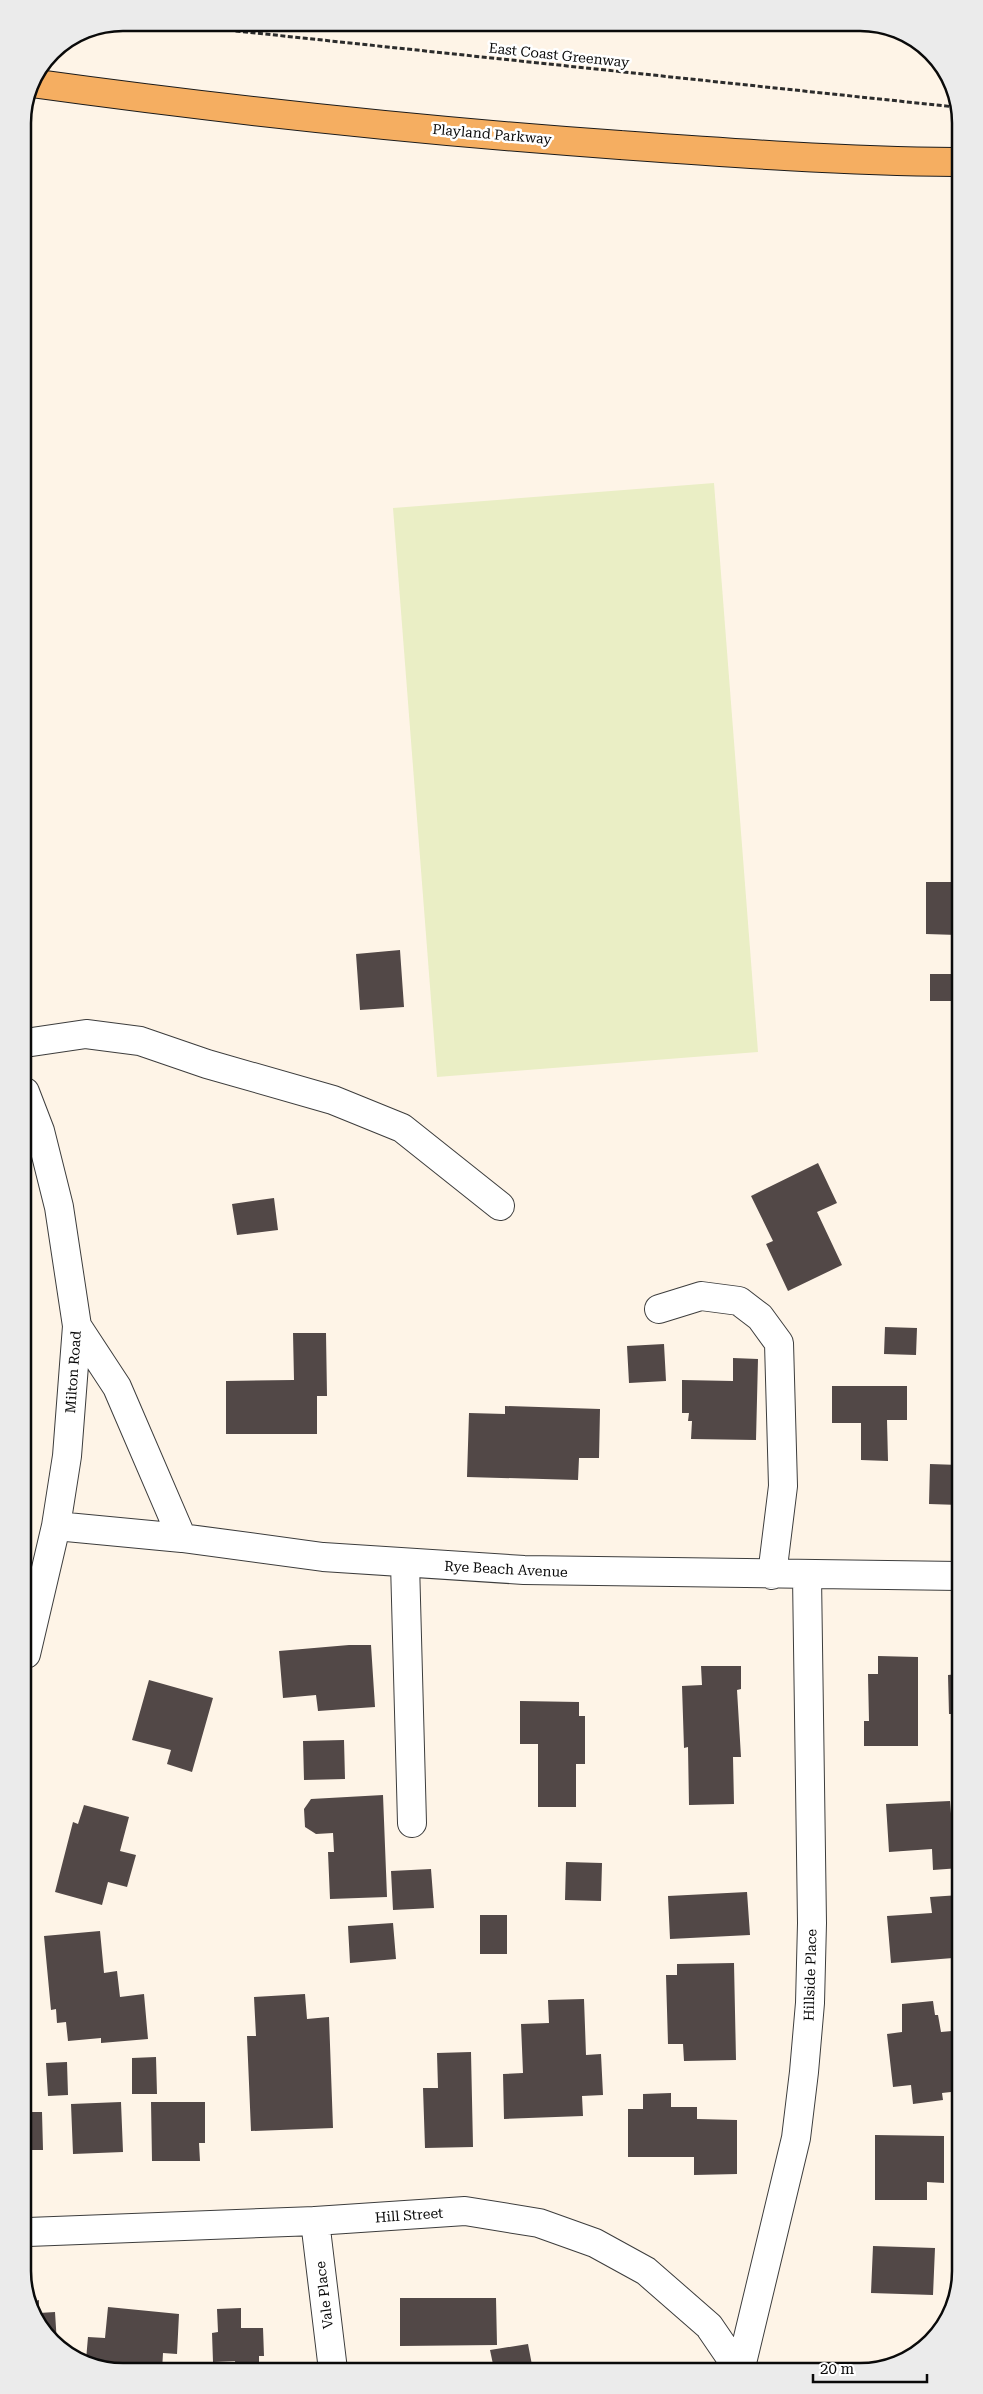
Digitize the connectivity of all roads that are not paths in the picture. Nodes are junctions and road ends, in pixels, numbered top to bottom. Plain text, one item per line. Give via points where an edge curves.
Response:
1 (40, 84) edge
2 (952, 149) edge
3 (926, 162) junction
4 (952, 162) edge
5 (31, 1042) edge
6 (31, 1108) edge
7 (500, 1206) dead end
8 (659, 1309) dead end
9 (77, 1326) junction
10 (56, 1526) junction
11 (182, 1538) junction
12 (404, 1563) junction
13 (772, 1575) junction
14 (807, 1576) junction
15 (952, 1576) edge
16 (31, 1633) edge
17 (412, 1823) dead end
18 (315, 2221) junction
19 (31, 2232) edge
20 (332, 2363) edge
21 (734, 2363) edge
22 (743, 2363) edge

1 - 3 main road, Playland Parkway via 245,110 528,138 801,157
2 - 3 main road
3 - 4 main road, Playland Parkway
5 - 7 street via 86,1034 140,1041 333,1100 402,1128
6 - 9 street, Milton Road via 59,1207
8 - 13 street via 702,1296 739,1301 760,1317 779,1343 783,1486
9 - 10 street, Milton Road via 67,1456
9 - 11 street via 117,1387
10 - 11 street, Rye Beach Avenue
10 - 16 street, Milton Road
11 - 12 street, Rye Beach Avenue
12 - 13 street, Rye Beach Avenue via 524,1570
12 - 17 street
13 - 14 street, Rye Beach Avenue
14 - 15 street, Rye Beach Avenue
14 - 22 street, Hillside Place via 812,1924 810,2003 796,2138
18 - 19 street, Hill Street
18 - 20 street, Vale Place
18 - 21 street, Hill Street via 465,2211 539,2223 595,2243 646,2272 709,2326

